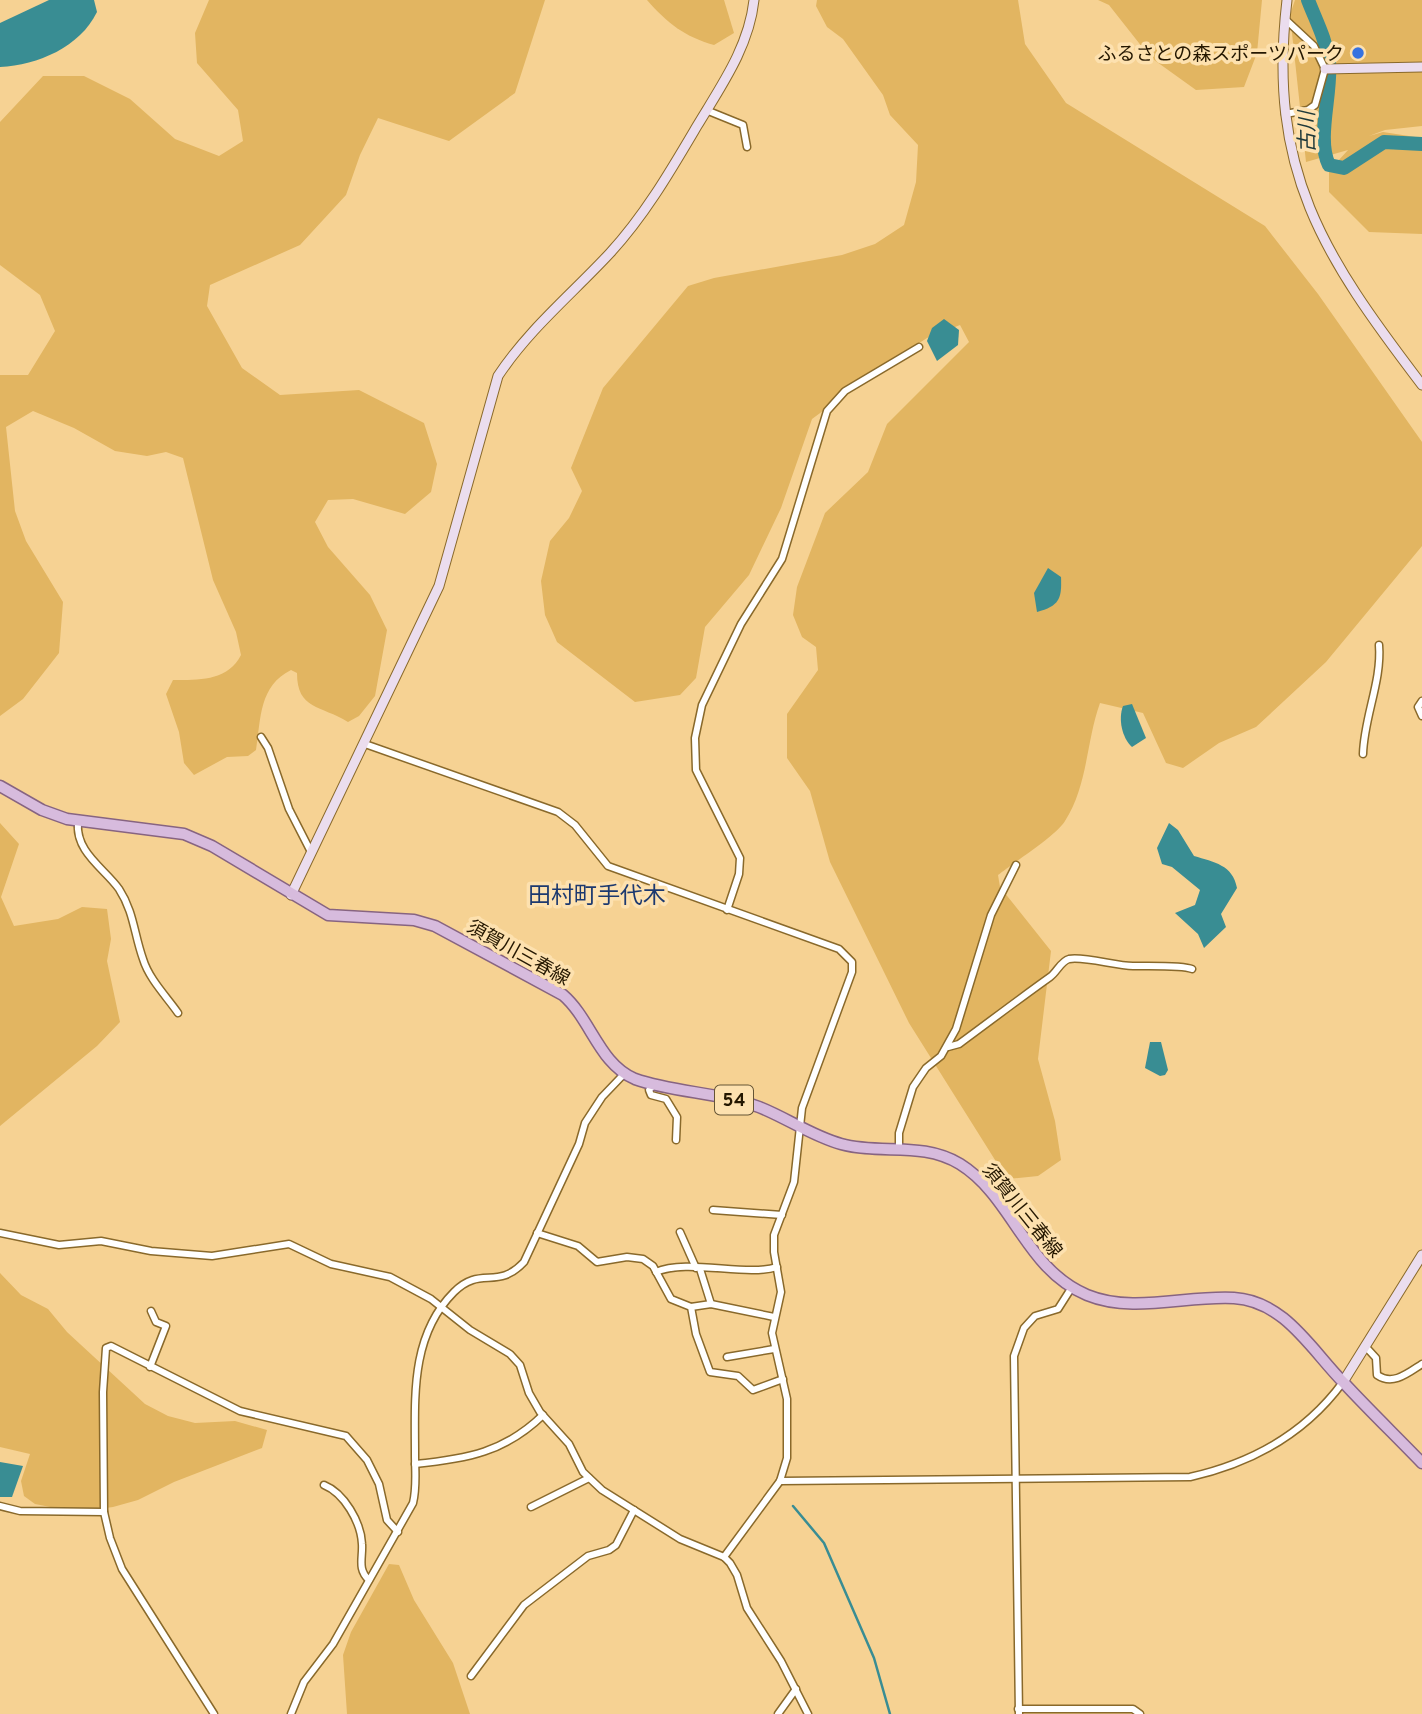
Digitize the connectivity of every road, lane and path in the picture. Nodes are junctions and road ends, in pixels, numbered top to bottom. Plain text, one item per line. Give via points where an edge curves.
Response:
1 (754, 0) edge
2 (1287, 0) edge
3 (1285, 19) junction
4 (1422, 67) edge
5 (1325, 69) junction
6 (706, 110) junction
7 (1285, 114) junction
8 (747, 147) dead end
9 (919, 347) dead end
10 (1422, 384) edge
11 (1379, 645) dead end
12 (1422, 701) edge
13 (1422, 716) edge
14 (261, 737) dead end
15 (365, 744) junction
16 (1363, 754) dead end
17 (0, 786) edge
18 (78, 822) junction
19 (311, 852) junction
20 (1016, 865) dead end
21 (291, 895) junction
22 (727, 910) junction
23 (1192, 969) dead end
24 (178, 1013) dead end
25 (948, 1047) junction
26 (624, 1074) junction
27 (654, 1085) junction
28 (799, 1126) junction
29 (676, 1140) dead end
30 (899, 1148) junction
31 (713, 1210) dead end
32 (782, 1215) junction
33 (680, 1232) dead end
34 (0, 1233) edge
35 (537, 1233) junction
36 (1422, 1255) edge
37 (777, 1267) junction
38 (698, 1268) junction
39 (656, 1272) junction
40 (1072, 1287) junction
41 (711, 1304) junction
42 (443, 1307) junction
43 (691, 1307) junction
44 (151, 1311) dead end
45 (774, 1317) junction
46 (1364, 1346) junction
47 (774, 1349) junction
48 (727, 1357) dead end
49 (1422, 1364) edge
50 (150, 1367) junction
51 (783, 1380) junction
52 (1343, 1382) junction
53 (543, 1415) junction
54 (1422, 1461) edge
55 (415, 1464) junction
56 (589, 1478) junction
57 (780, 1481) junction
58 (1015, 1481) junction
59 (324, 1485) dead end
60 (0, 1506) edge
61 (531, 1507) dead end
62 (634, 1510) junction
63 (103, 1512) junction
64 (398, 1532) junction
65 (724, 1557) junction
66 (369, 1580) junction
67 (471, 1676) dead end
68 (796, 1689) junction
69 (1018, 1711) edge
70 (214, 1714) edge
71 (291, 1714) edge
72 (778, 1714) edge
73 (808, 1714) edge
74 (1140, 1714) edge

1 - 6 street via 734,65
2 - 3 street
3 - 5 street via 1314,46
3 - 7 street
4 - 5 street
5 - 7 street via 1315,105
6 - 8 street via 743,125
6 - 15 street via 633,226 512,355 498,376 439,586
7 - 10 street via 1301,184 1322,238 1368,314
9 - 22 street via 845,391 827,411 782,559 741,624 702,705 695,738 696,770 740,858
11 - 16 street
12 - 13 street via 1418,707
14 - 19 street
15 - 19 street
15 - 22 street via 558,812 575,825 608,866
17 - 18 main road, 須賀川三春線 via 42,810
18 - 21 main road, 須賀川三春線 via 184,834
18 - 24 street via 86,852 130,907 146,967
19 - 21 street
20 - 25 street via 991,915
21 - 26 main road, 須賀川三春線 via 328,915 425,922 473,946 567,998
22 - 28 street via 845,951 852,962
23 - 25 street via 1072,958 964,1041
25 - 30 street via 914,1087 899,1133
26 - 27 main road, 須賀川三春線 / 54
26 - 35 street via 585,1123
27 - 28 main road, 須賀川三春線 / 54 via 758,1107
27 - 29 street via 651,1095 666,1099 677,1118
28 - 30 main road, 須賀川三春線 / 54 via 839,1144
28 - 32 street via 794,1182
30 - 40 main road, 須賀川三春線 / 54 via 945,1157 979,1178 1033,1254
31 - 32 street
32 - 37 street via 774,1244
33 - 38 street
34 - 42 street via 59,1245 101,1241 212,1256 289,1244 331,1264 390,1276
35 - 39 street via 578,1246 597,1262 638,1257
35 - 42 street via 524,1262 510,1275 472,1279
36 - 46 street
37 - 38 street
37 - 45 street via 781,1292
38 - 39 street
38 - 41 street
39 - 43 street via 671,1299
40 - 52 main road, 須賀川三春線 / 54 via 1122,1302 1232,1297 1257,1302 1286,1320
40 - 58 street via 1058,1309 1035,1316 1018,1341 1014,1356
41 - 43 street
41 - 45 street
42 - 53 street via 510,1354 520,1365 529,1393
42 - 55 street via 428,1329 419,1359
43 - 51 street via 710,1372 738,1376 752,1390
44 - 50 street via 156,1322 166,1326
45 - 47 street
46 - 49 street via 1376,1358 1377,1375 1386,1380 1401,1378
46 - 52 street
47 - 48 street
47 - 51 street
50 - 63 street via 111,1346 105,1350
50 - 64 street via 240,1411 346,1436 367,1460 379,1484 387,1520
51 - 57 street via 787,1458
52 - 54 main road, 須賀川三春線 / 54
52 - 58 street via 1292,1435 1208,1473 1159,1479
53 - 55 street via 523,1434 494,1449
53 - 56 street via 560,1431
55 - 64 street via 415,1496
56 - 61 street
56 - 62 street
57 - 58 street
57 - 65 street
58 - 69 street
59 - 66 street via 347,1505 361,1535 362,1570
60 - 63 street via 20,1511
62 - 65 street via 680,1539
62 - 67 street via 609,1550 588,1556 524,1605
63 - 70 street via 122,1569
64 - 66 street
65 - 68 street via 736,1572 747,1608
66 - 71 street via 333,1644 304,1682
68 - 72 street
68 - 73 street
69 - 74 street via 1133,1709

